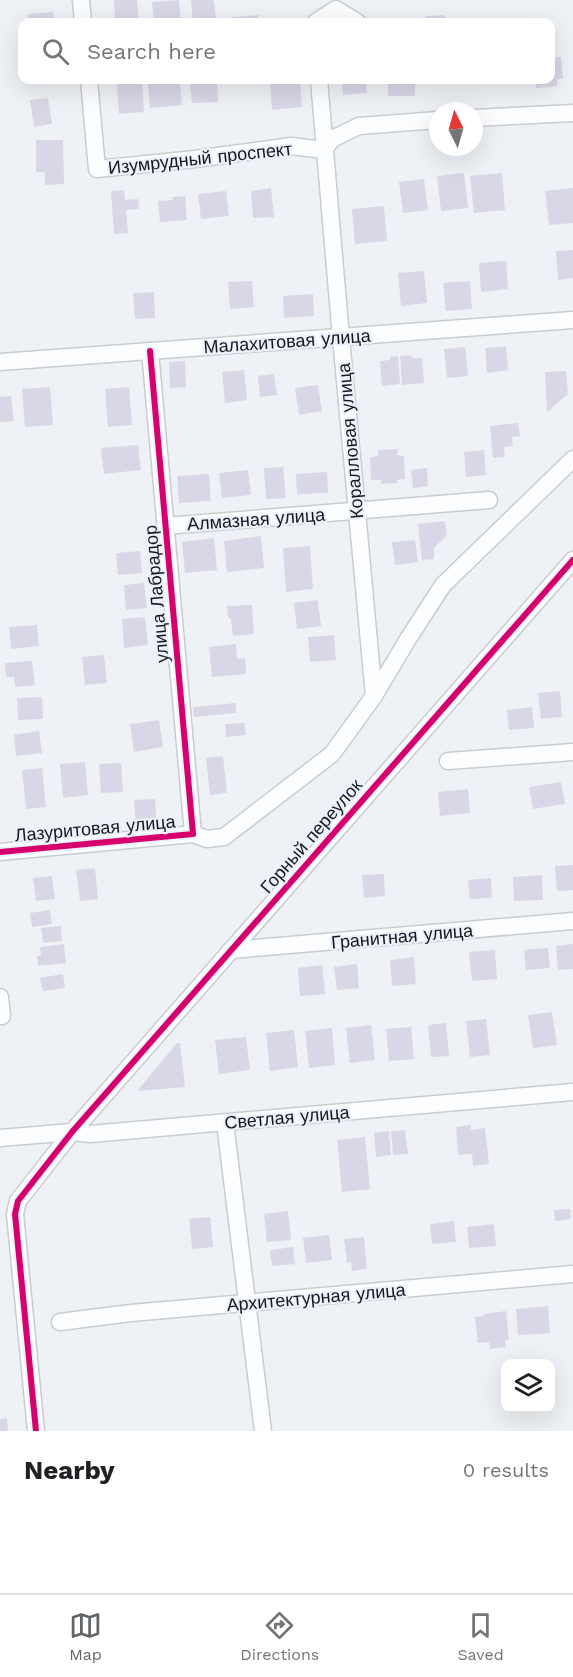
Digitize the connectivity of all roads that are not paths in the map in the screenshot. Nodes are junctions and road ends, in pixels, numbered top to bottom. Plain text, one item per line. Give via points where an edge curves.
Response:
1 (81, 0) edge
2 (83, 18) edge
3 (322, 18) edge
4 (351, 18) edge
5 (89, 84) edge
6 (319, 84) edge
7 (573, 113) edge
8 (483, 117) edge
9 (429, 121) edge
10 (324, 150) junction
11 (573, 320) edge
12 (341, 338) junction
13 (150, 351) junction
14 (0, 362) edge
15 (573, 459) edge
16 (489, 500) dead end
17 (357, 512) junction
18 (165, 526) junction
19 (573, 560) edge
20 (374, 696) junction
21 (573, 752) edge
22 (448, 761) dead end
23 (193, 834) junction
24 (0, 852) edge
25 (573, 921) edge
26 (231, 950) junction
27 (0, 997) edge
28 (2, 1016) dead end
29 (573, 1092) edge
30 (225, 1122) junction
31 (72, 1132) junction
32 (0, 1138) edge
33 (573, 1274) edge
34 (248, 1304) junction
35 (60, 1322) dead end
36 (36, 1431) edge
37 (263, 1431) edge

1 - 2 street
3 - 4 street via 336,9
5 - 10 street, Изумрудный проспект via 97,169 291,146
6 - 10 street, Коралловая улица
7 - 8 street
9 - 10 street via 359,126 332,139
10 - 12 street, Коралловая улица
11 - 12 street, Малахитовая улица
12 - 13 street, Малахитовая улица
12 - 17 street, Коралловая улица
13 - 14 street, Малахитовая улица
13 - 18 street, улица Лабрадор
15 - 20 street, Лазуритовая улица via 442,585
16 - 17 street, Алмазная улица
17 - 18 street, Алмазная улица
17 - 20 street, Коралловая улица
18 - 23 street, улица Лабрадор
19 - 26 street, Горный переулок
20 - 23 street, Лазуритовая улица via 332,754 277,797 224,837 207,839
21 - 22 street
23 - 24 street, Лазуритовая улица
25 - 26 street, Гранитная улица
26 - 31 street, Горный переулок
27 - 28 street
29 - 30 street, Светлая улица
30 - 31 street, Светлая улица via 90,1134
30 - 34 street
31 - 32 street, Светлая улица
31 - 36 street, Горный переулок via 18,1201 15,1215
33 - 34 street, Архитектурная улица
34 - 35 street, Архитектурная улица
34 - 37 street

